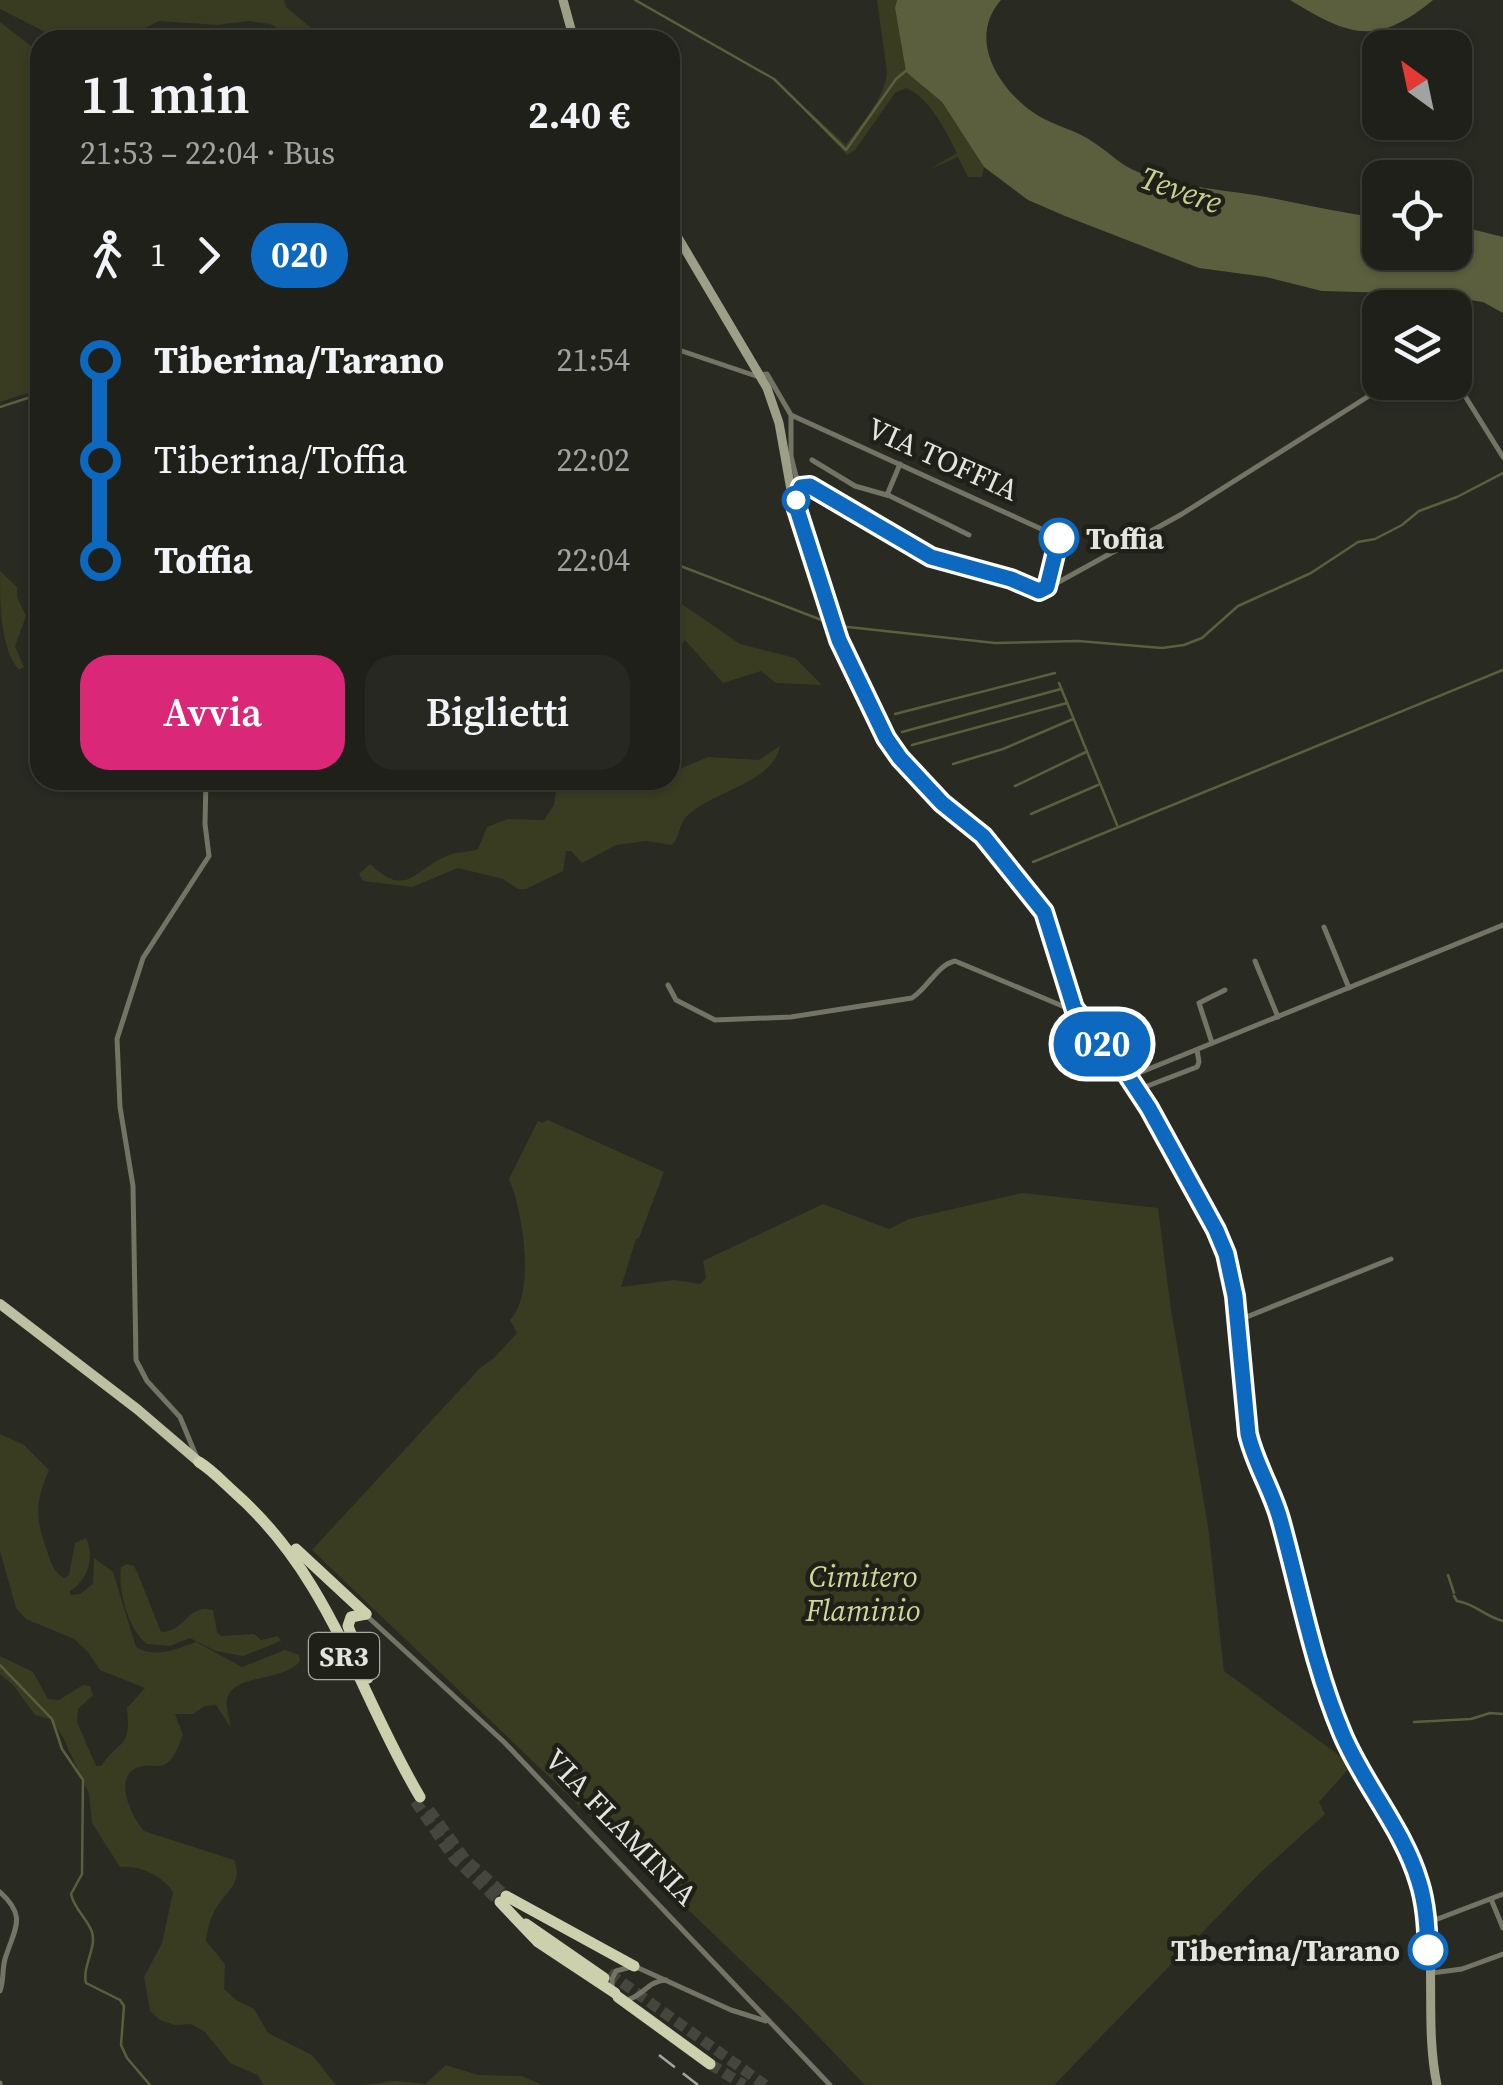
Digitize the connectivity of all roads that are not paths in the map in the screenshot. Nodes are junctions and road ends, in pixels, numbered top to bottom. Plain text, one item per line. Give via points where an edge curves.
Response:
1 (563, 0) edge
2 (571, 30) edge
3 (680, 241) edge
4 (680, 350) edge
5 (760, 376) junction
6 (1362, 400) edge
7 (1467, 400) edge
8 (791, 415) junction
9 (1502, 457) edge
10 (812, 460) dead end
11 (900, 464) junction
12 (807, 486) junction
13 (795, 489) junction
14 (886, 495) junction
15 (970, 535) dead end
16 (1046, 589) junction
17 (206, 790) edge
18 (1503, 925) edge
19 (1324, 927) dead end
20 (1255, 961) dead end
21 (668, 984) dead end
22 (1348, 988) junction
23 (1225, 990) dead end
24 (1075, 1010) junction
25 (1278, 1017) junction
26 (1212, 1043) junction
27 (1196, 1050) junction
28 (1128, 1077) junction
29 (1137, 1090) junction
30 (1391, 1259) dead end
31 (0, 1304) edge
32 (1237, 1322) junction
33 (199, 1462) junction
34 (267, 1523) junction
35 (366, 1614) junction
36 (386, 1734) junction
37 (0, 1892) edge
38 (1503, 1894) edge
39 (1491, 1898) junction
40 (503, 1899) junction
41 (1427, 1923) junction
42 (1503, 1928) edge
43 (1503, 1954) edge
44 (634, 1966) junction
45 (1430, 1974) junction
46 (606, 1976) tunnel mouth
47 (666, 1980) junction
48 (738, 1988) junction
49 (0, 1992) edge
50 (641, 1992) junction
51 (617, 1995) junction
52 (756, 2007) junction
53 (742, 2011) junction
54 (772, 2024) junction
55 (710, 2064) tunnel mouth
56 (830, 2085) edge
57 (1437, 2085) edge

1 - 2 main road
3 - 5 main road
4 - 5 street
5 - 8 street via 768,375
5 - 13 main road
6 - 16 street via 1182,514
7 - 9 street
8 - 11 street, VIA TOFFIA
8 - 12 street via 791,456
10 - 14 street via 858,488
11 - 14 street
11 - 16 street, VIA TOFFIA via 1059,538
12 - 13 street
12 - 16 street via 931,557
13 - 24 main road via 835,629 867,702 900,758 983,836 1044,912
14 - 15 street
17 - 33 street via 209,856 143,958 116,1052 133,1186 136,1360 180,1417
18 - 22 street
19 - 22 street
20 - 25 street
21 - 24 street via 676,1000 710,1020 782,1018 912,998 955,961
22 - 25 street
23 - 26 street via 1199,1004
24 - 28 main road
25 - 26 street
26 - 27 street
27 - 28 street
27 - 29 street via 1198,1066
28 - 29 main road
29 - 32 main road via 1220,1239
30 - 32 street
31 - 33 main road, SR3
32 - 41 main road via 1248,1434 1278,1512 1330,1700 1408,1853
33 - 34 highway, SR3
33 - 36 highway, SR3 via 297,1570 417,1799
34 - 35 highway
34 - 36 highway, SR3 via 320,1594
35 - 36 highway via 351,1617 348,1626
35 - 48 street, VIA FLAMINIA via 504,1742
37 - 49 street via 18,1918
38 - 39 street
39 - 41 street
39 - 42 street
40 - 44 highway
40 - 46 highway
40 - 51 highway via 538,1942
41 - 45 main road
43 - 45 street
44 - 47 street
44 - 50 street via 643,1977
44 - 51 street via 614,1974
45 - 57 main road
47 - 50 street
47 - 53 street
48 - 52 street, VIA FLAMINIA
48 - 53 street
50 - 51 street via 630,2000
51 - 55 highway
52 - 53 street
52 - 54 street, VIA FLAMINIA
53 - 54 street
54 - 56 street, VIA FLAMINIA

